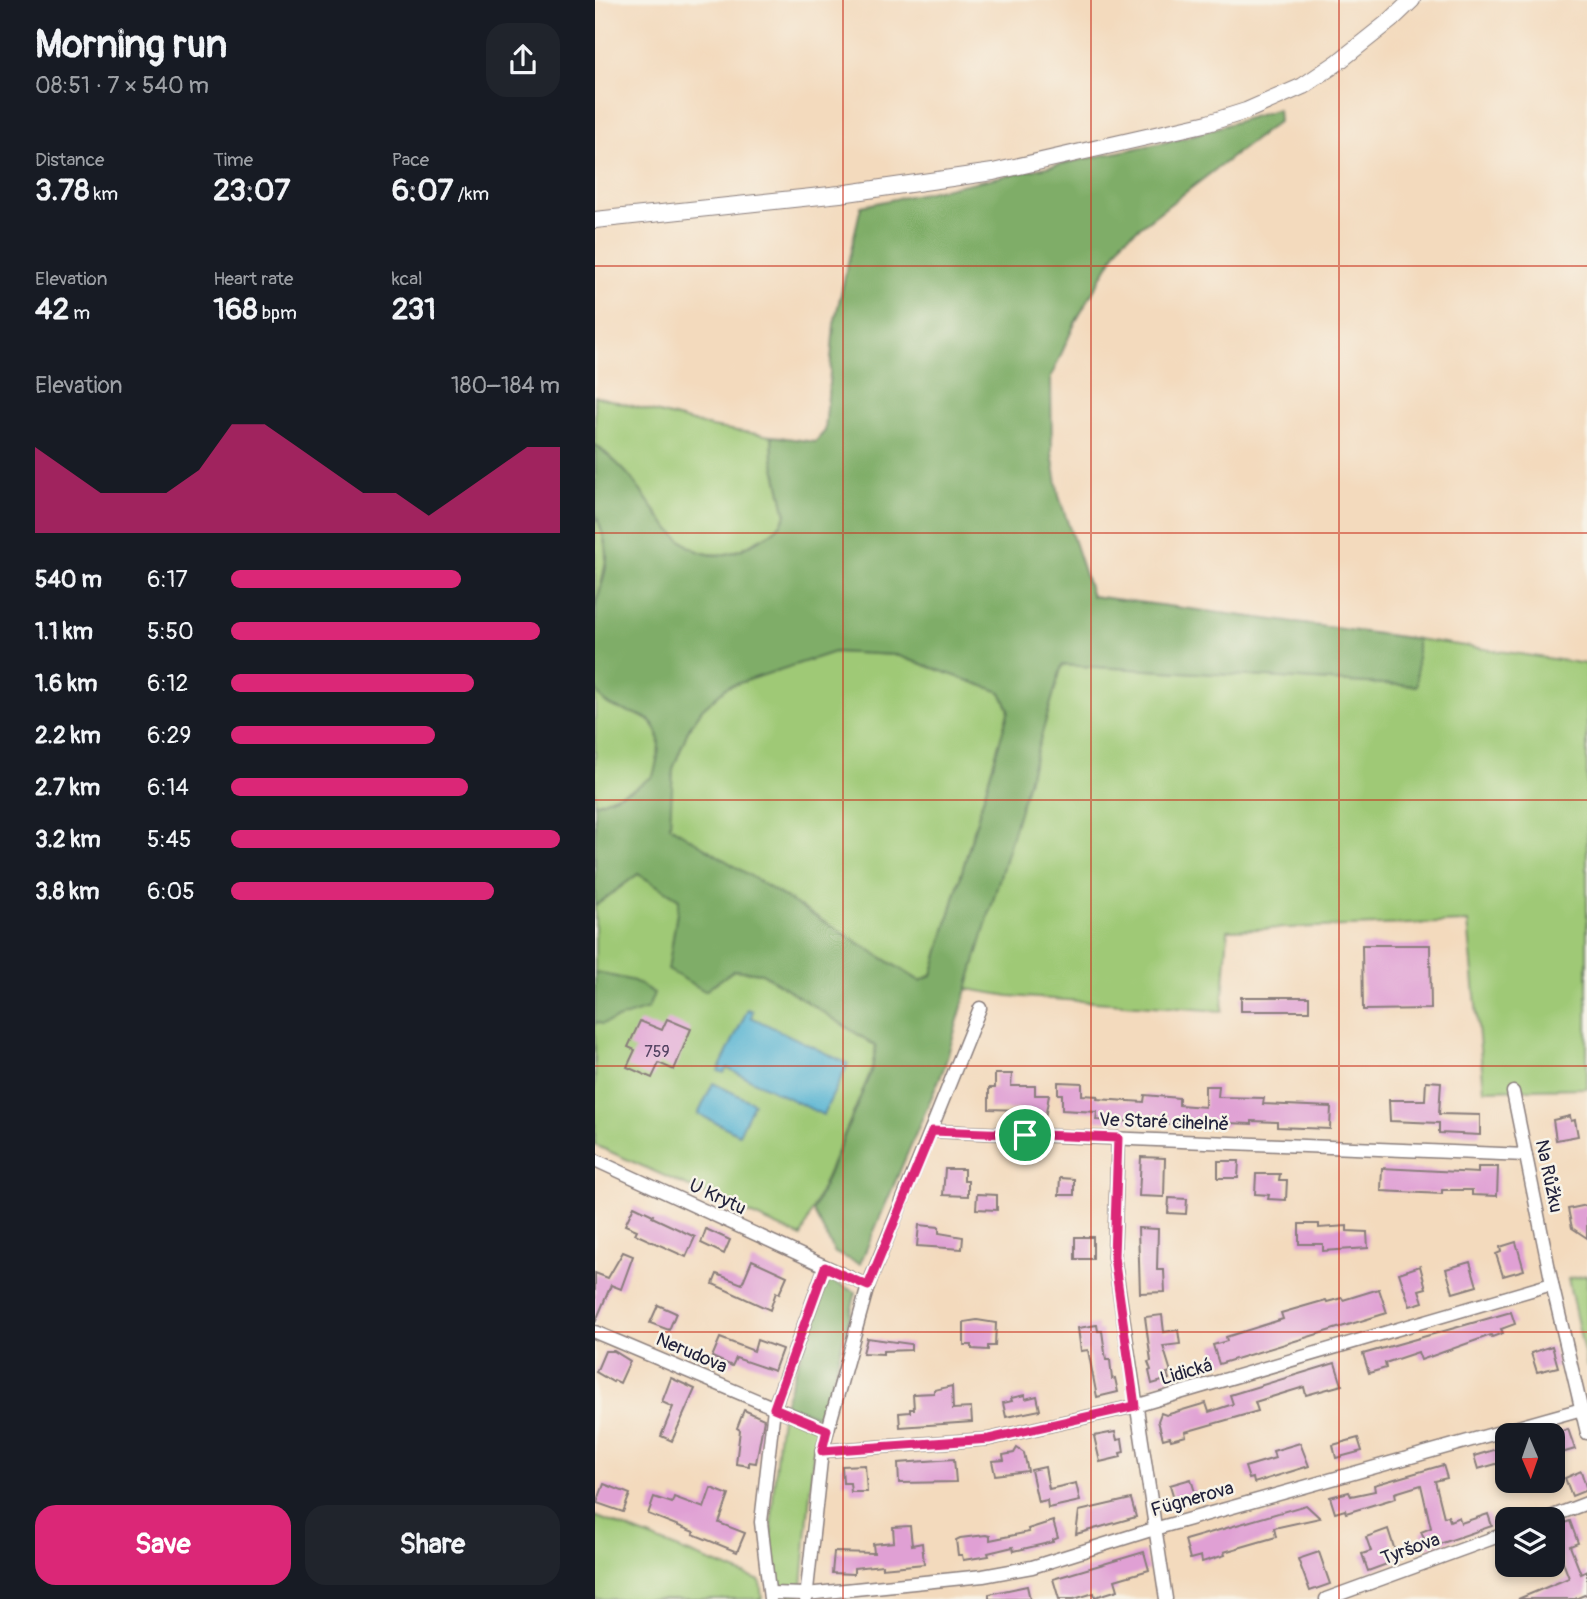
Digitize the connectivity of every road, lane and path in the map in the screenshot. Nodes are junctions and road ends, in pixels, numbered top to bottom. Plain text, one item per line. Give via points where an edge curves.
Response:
1 (1412, 0) edge
2 (595, 220) edge
3 (981, 1008) dead end
4 (1513, 1092) dead end
5 (932, 1131) junction
6 (1118, 1138) junction
7 (1526, 1155) junction
8 (595, 1160) edge
9 (825, 1267) junction
10 (1552, 1284) junction
11 (868, 1286) junction
12 (595, 1332) edge
13 (1135, 1406) junction
14 (774, 1408) junction
15 (1582, 1409) junction
16 (827, 1430) junction
17 (1587, 1433) edge
18 (822, 1451) junction
19 (1587, 1503) edge
20 (1565, 1511) edge
21 (1154, 1529) junction
22 (1495, 1537) edge
23 (770, 1596) edge
24 (806, 1597) edge
25 (1166, 1599) edge
26 (1326, 1599) edge

1 - 2 street via 1303,86 1208,123 993,172 841,194
3 - 5 street
4 - 7 street, Na Růžku
5 - 6 street, Ve Staré cihelně
5 - 11 street
6 - 7 street, Ve Staré cihelně
6 - 13 street via 1114,1257
7 - 10 street, Na Růžku
8 - 9 street, U Krytu
9 - 11 street, U Krytu
9 - 14 street
10 - 13 street, Lidická
10 - 15 street, Na Růžku
11 - 16 street
12 - 14 street, Nerudova
13 - 18 street, Lidická via 989,1439
13 - 21 street
14 - 16 street, Nerudova
14 - 23 street via 761,1522
15 - 17 street, Na Růžku
15 - 21 street, Fügnerova
16 - 18 street
18 - 24 street
19 - 20 street
21 - 24 street, Fügnerova via 1032,1567
21 - 25 street
22 - 26 street, Tyršova
23 - 24 street, Fügnerova

